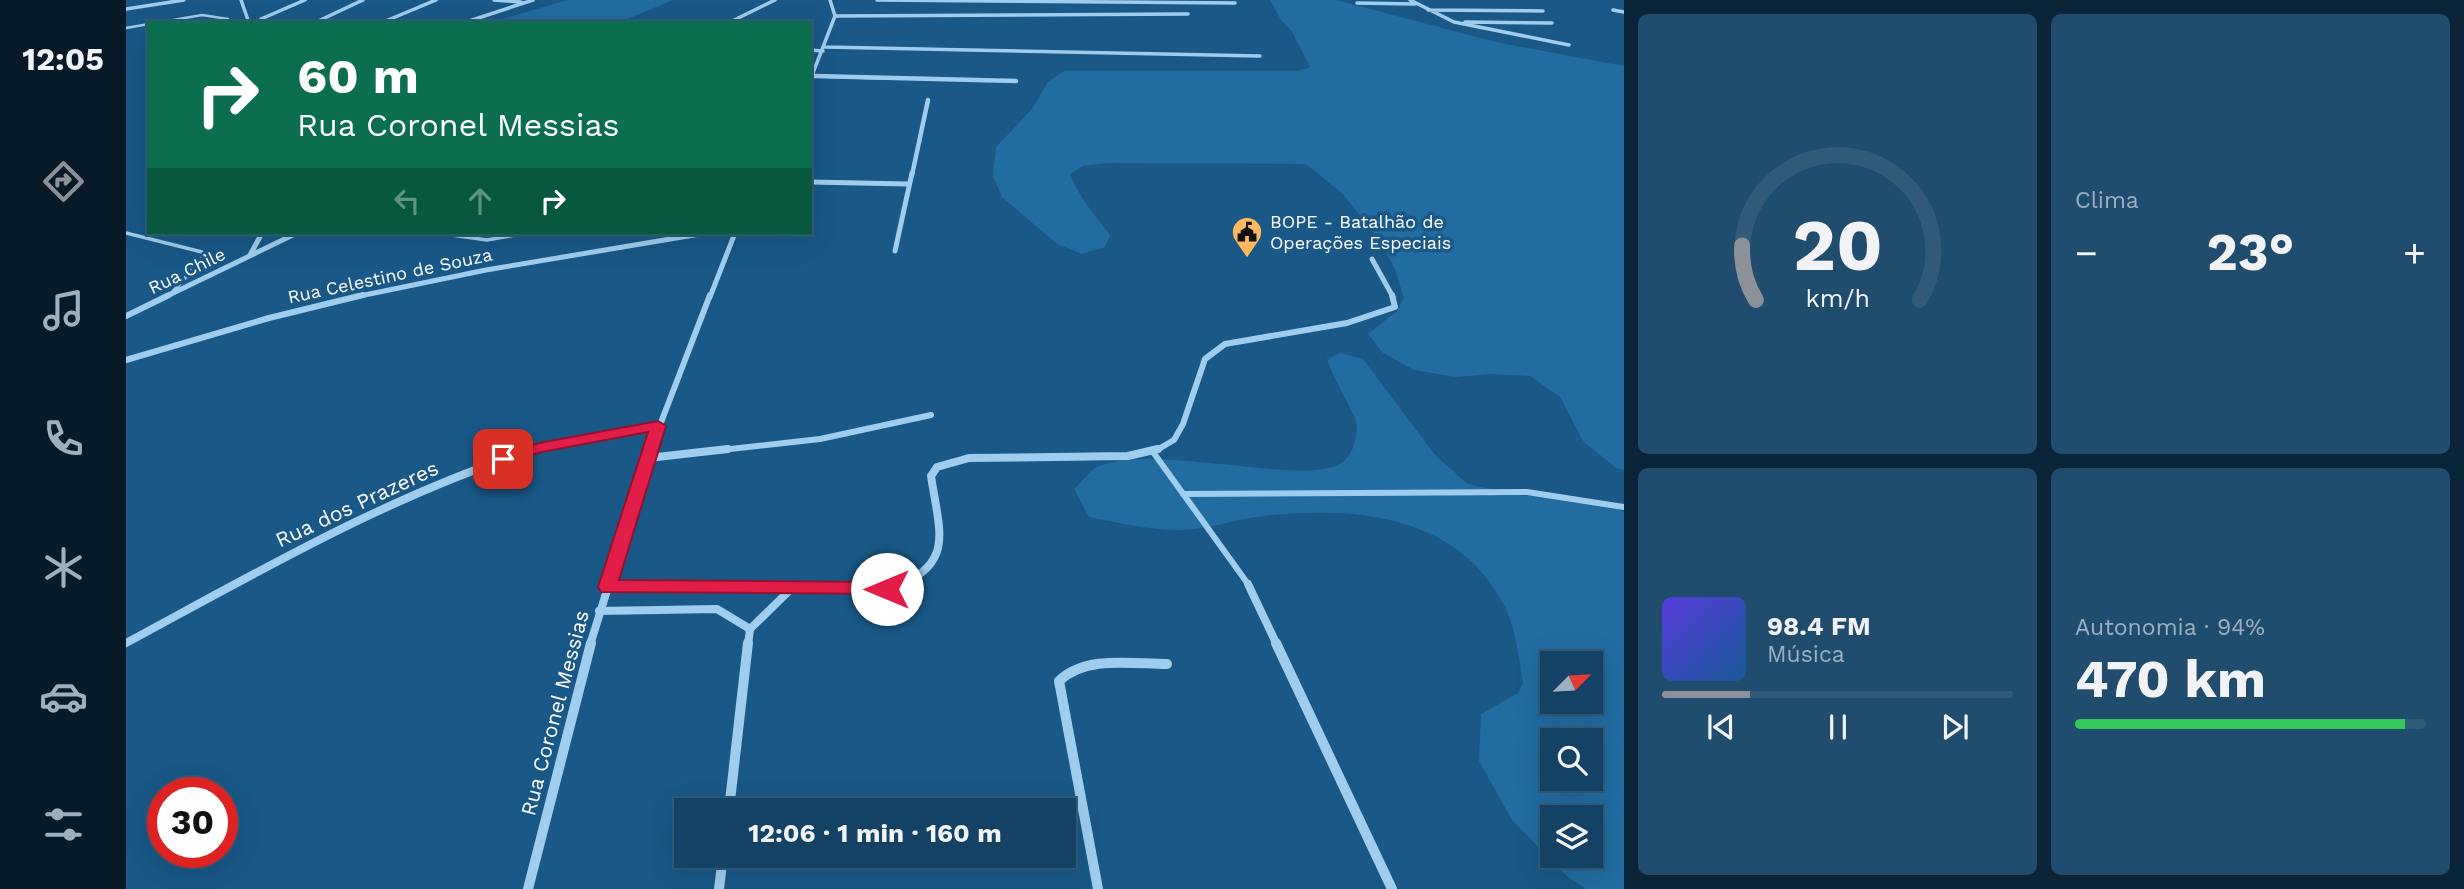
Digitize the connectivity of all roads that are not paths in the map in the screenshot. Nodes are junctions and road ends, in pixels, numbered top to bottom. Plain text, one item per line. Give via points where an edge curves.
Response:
1 (183, 0) edge
2 (241, 0) edge
3 (305, 0) edge
4 (363, 0) edge
5 (436, 0) edge
6 (494, 0) edge
7 (533, 0) edge
8 (775, 0) edge
9 (830, 0) edge
10 (877, 0) edge
11 (1410, 0) edge
12 (527, 2) junction
13 (1236, 3) dead end
14 (1357, 3) dead end
15 (1417, 4) junction
16 (126, 9) edge
17 (1427, 10) junction
18 (1613, 10) dead end
19 (1543, 11) dead end
20 (1624, 12) edge
21 (1188, 14) dead end
22 (835, 16) junction
23 (261, 19) dead end
24 (169, 21) edge
25 (228, 21) edge
26 (248, 21) edge
27 (318, 21) edge
28 (386, 21) edge
29 (469, 21) edge
30 (733, 21) edge
31 (1454, 22) junction
32 (1552, 23) dead end
33 (147, 24) edge
34 (126, 28) edge
35 (1569, 45) dead end
36 (824, 49) junction
37 (812, 50) edge
38 (1260, 56) dead end
39 (812, 77) edge
40 (812, 79) edge
41 (1016, 81) dead end
42 (928, 100) dead end
43 (812, 182) edge
44 (908, 184) junction
45 (126, 233) edge
46 (261, 235) edge
47 (293, 235) edge
48 (451, 235) edge
49 (516, 235) edge
50 (694, 235) edge
51 (734, 235) edge
52 (895, 251) dead end
53 (250, 256) junction
54 (1372, 260) dead end
55 (170, 295) junction
56 (126, 316) edge
57 (126, 360) edge
58 (931, 415) dead end
59 (658, 426) junction
60 (1153, 452) junction
61 (648, 458) junction
62 (1183, 494) junction
63 (1624, 507) edge
64 (1248, 584) joint
65 (607, 587) junction
66 (792, 588) junction
67 (599, 611) junction
68 (750, 629) junction
69 (126, 643) edge
70 (1167, 664) dead end
71 (730, 798) edge
72 (722, 868) edge
73 (528, 889) edge
74 (719, 889) edge
75 (1098, 889) edge
76 (1392, 889) edge

1 - 16 street
2 - 26 street
3 - 23 street
4 - 27 street
5 - 28 street
6 - 12 street
7 - 12 street
8 - 30 street
9 - 22 street
10 - 13 street
11 - 15 street
12 - 29 street
14 - 15 street
15 - 17 street
17 - 19 street
17 - 31 street
18 - 20 street
21 - 22 street
22 - 36 street
24 - 25 lane via 209,15
31 - 32 street
31 - 35 street
33 - 34 lane
36 - 37 street
36 - 38 street
36 - 39 street
40 - 41 street
42 - 44 street
43 - 44 street
44 - 52 street
45 - 55 lane via 202,252 204,256
46 - 53 street
47 - 53 street, Rua Chile
48 - 49 lane via 487,240
50 - 57 street, Rua Celestino de Souza via 400,284 266,317
51 - 59 street, Rua Coronel Messias
53 - 55 street, Rua Chile
54 - 60 street via 1392,292 1395,307 1347,323 1225,344 1205,359 1174,440
55 - 56 street, Rua Chile
58 - 61 street via 820,439
59 - 61 street, Rua Coronel Messias
59 - 69 street, Rua dos Prazeres via 539,447 485,465 292,553
60 - 62 lane
60 - 66 street via 951,461 937,467 932,476 939,544 937,560 926,574 887,589
61 - 65 street, Rua Coronel Messias
62 - 63 lane via 1527,492
62 - 64 lane
64 - 76 street
65 - 66 street
65 - 67 street, Rua Coronel Messias
66 - 68 street
67 - 68 street via 717,609
67 - 73 street, Rua Coronel Messias
68 - 71 street
70 - 75 street via 1079,666 1059,681
72 - 74 street

